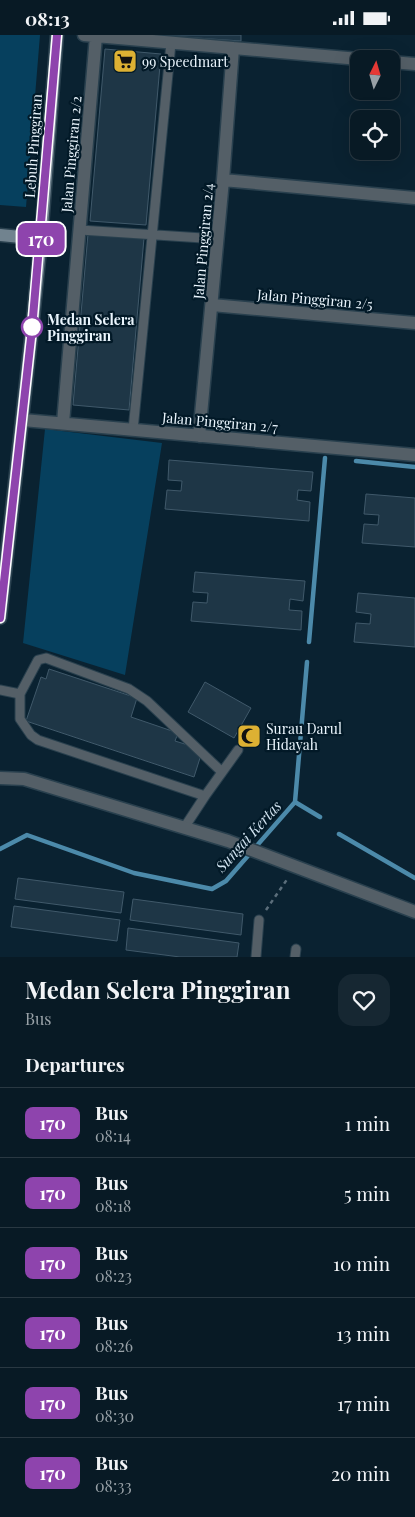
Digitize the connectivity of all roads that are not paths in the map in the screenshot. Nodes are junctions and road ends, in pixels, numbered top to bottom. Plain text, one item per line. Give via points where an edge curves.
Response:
1 (57, 35) edge
2 (90, 36) edge
3 (171, 43) junction
4 (233, 48) junction
5 (350, 58) edge
6 (400, 63) edge
7 (415, 64) edge
8 (223, 179) junction
9 (415, 198) edge
10 (80, 230) junction
11 (0, 235) edge
12 (152, 235) junction
13 (41, 239) junction
14 (218, 239) junction
15 (212, 305) junction
16 (415, 323) edge
17 (22, 420) junction
18 (63, 423) junction
19 (133, 430) junction
20 (199, 436) junction
21 (415, 455) edge
22 (2, 578) edge
23 (0, 618) edge
24 (0, 690) edge
25 (20, 694) junction
26 (238, 750) dead end
27 (222, 772) junction
28 (0, 777) edge
29 (204, 796) junction
30 (184, 827) junction
31 (415, 911) edge
32 (262, 916) road end
33 (256, 957) edge

1 - 13 street, Lebuh Pinggiran
2 - 3 street
2 - 10 street, Jalan Pinggiran 2/2
3 - 4 street
3 - 12 lane
4 - 5 street
4 - 8 street, Jalan Pinggiran 2/4
6 - 7 street
8 - 9 street
8 - 14 street, Jalan Pinggiran 2/4
10 - 12 lane
10 - 18 street, Jalan Pinggiran 2/2
11 - 13 street
12 - 14 lane
12 - 19 lane
13 - 17 street, Lebuh Pinggiran
14 - 15 street, Jalan Pinggiran 2/4
15 - 16 street, Jalan Pinggiran 2/5
15 - 20 street, Jalan Pinggiran 2/4
17 - 18 street, Jalan Pinggiran 2/7
17 - 22 street, Lebuh Pinggiran
18 - 19 street, Jalan Pinggiran 2/7
19 - 20 street, Jalan Pinggiran 2/7
20 - 21 street, Jalan Pinggiran 2/7
22 - 23 street, Lebuh Pinggiran
24 - 25 lane
25 - 27 lane via 38,660 46,658 128,689 147,701
25 - 29 lane via 20,719 38,740
26 - 27 lane
27 - 29 lane
28 - 30 street via 24,779
29 - 30 lane
30 - 31 street
32 - 33 lane

